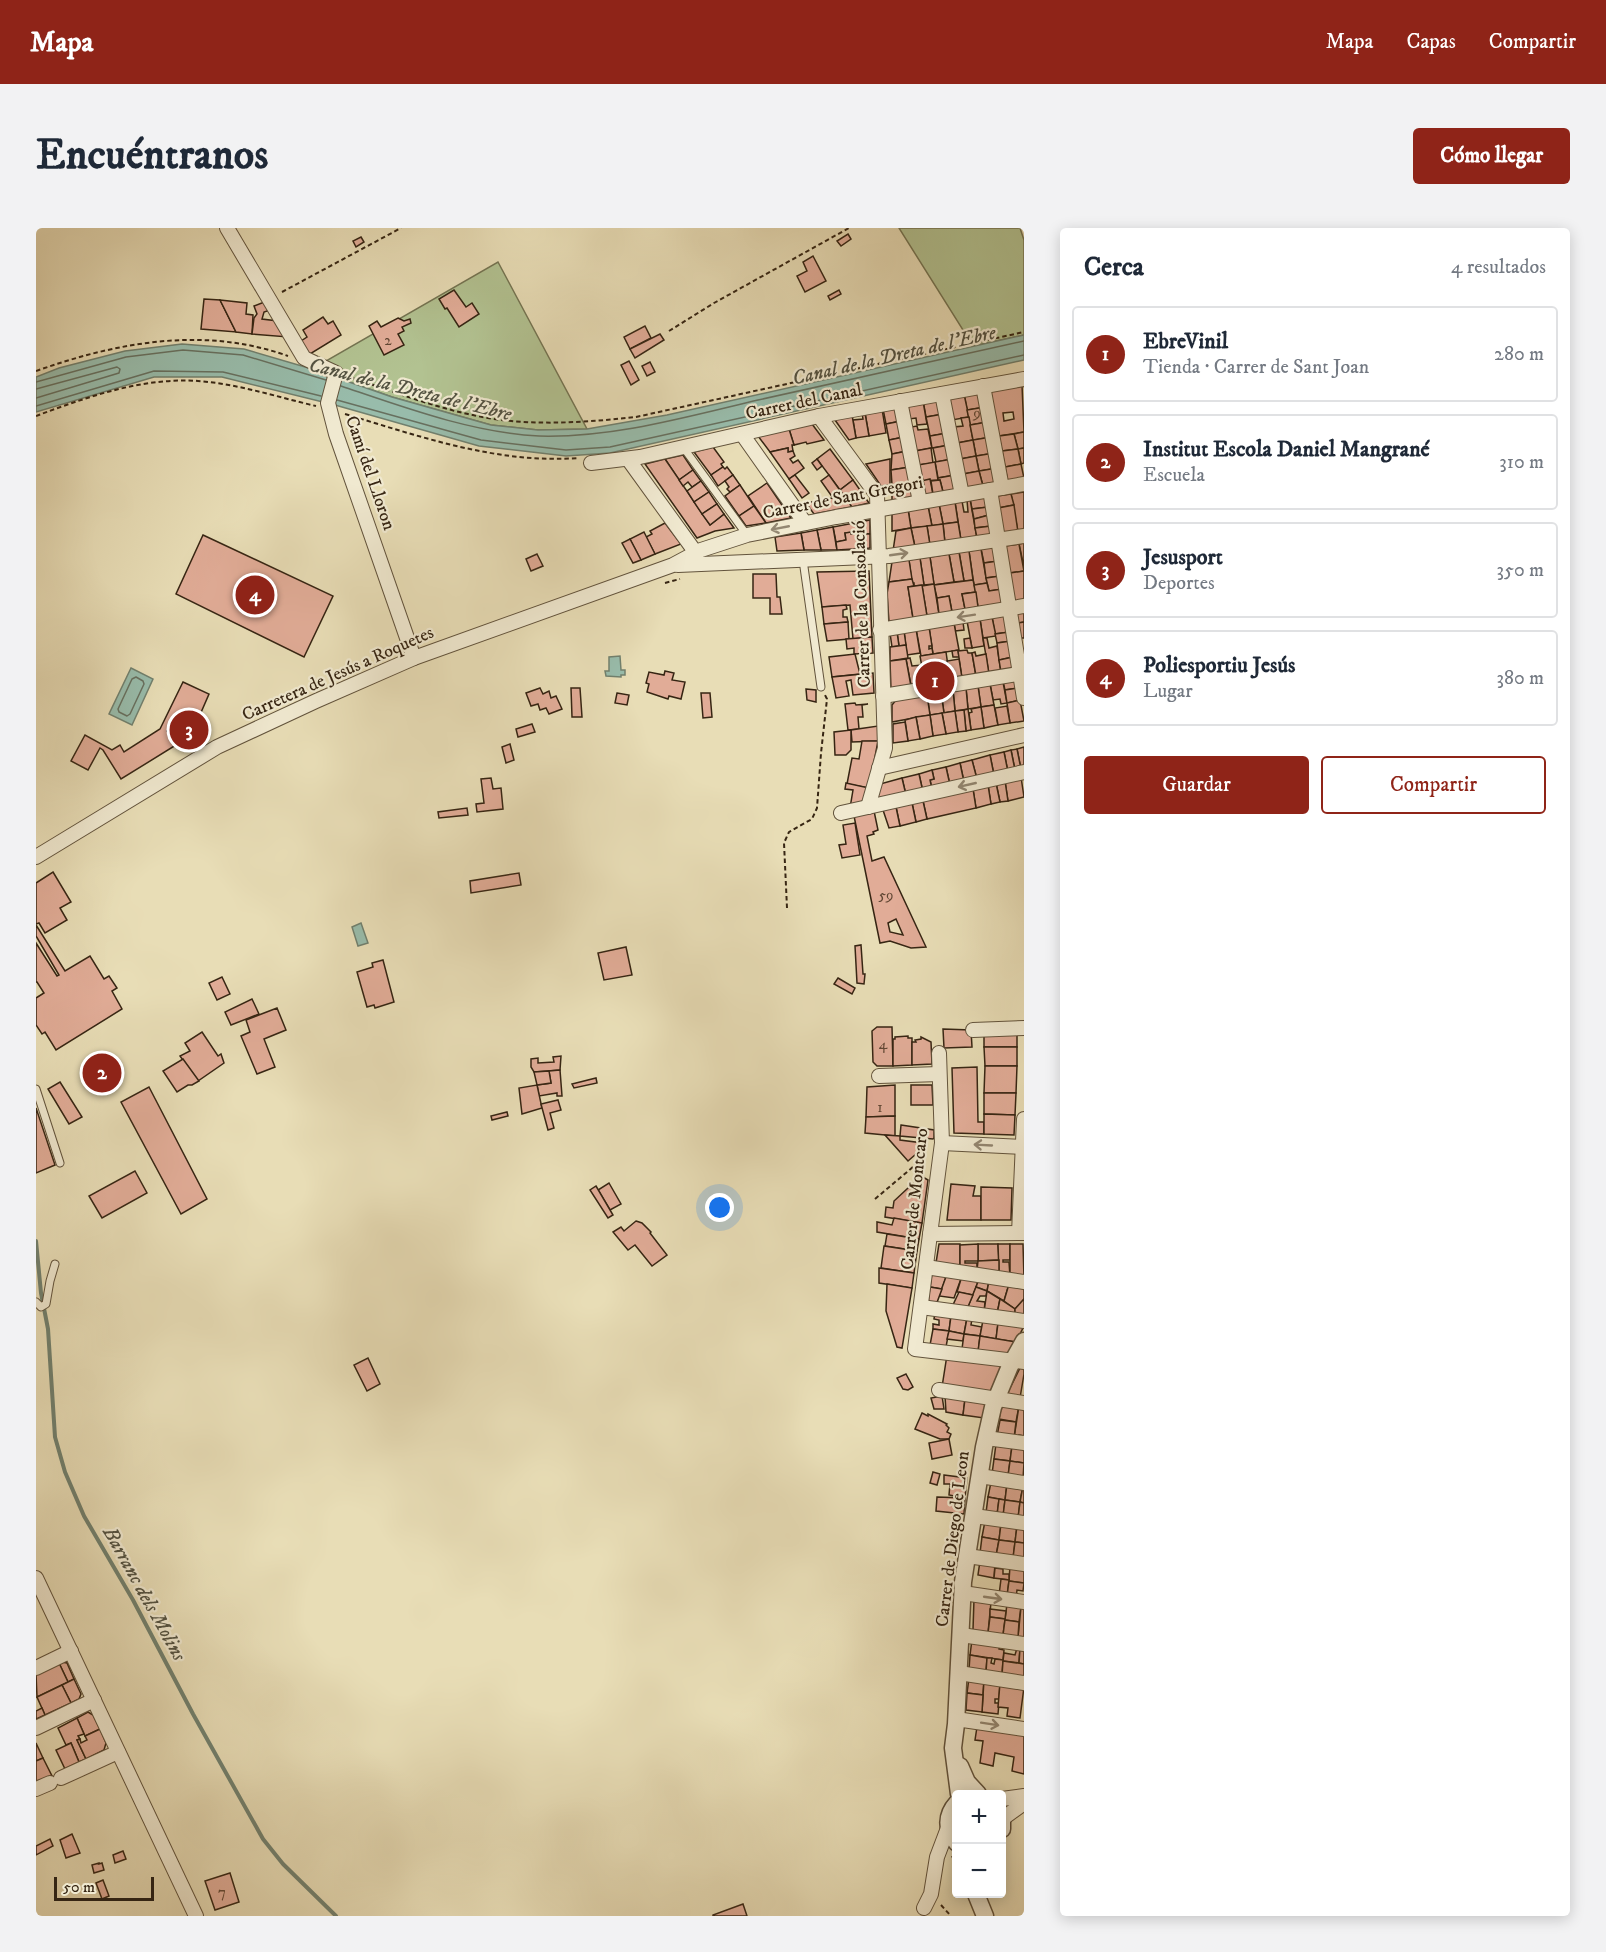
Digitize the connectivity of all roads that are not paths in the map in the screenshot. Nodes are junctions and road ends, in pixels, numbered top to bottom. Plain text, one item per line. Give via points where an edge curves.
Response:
1 (227, 228) edge
2 (1024, 380) edge
3 (983, 386) junction
4 (942, 394) junction
5 (900, 401) junction
6 (819, 416) junction
7 (742, 434) junction
8 (683, 447) junction
9 (628, 459) junction
10 (589, 460) road end
11 (1024, 484) edge
12 (996, 489) junction
13 (962, 495) junction
14 (920, 502) junction
15 (878, 509) junction
16 (805, 523) junction
17 (747, 535) junction
18 (1024, 536) edge
19 (999, 539) junction
20 (696, 553) junction
21 (878, 556) junction
22 (803, 560) junction
23 (673, 566) junction
24 (1024, 606) edge
25 (1009, 609) junction
26 (880, 630) junction
27 (414, 658) junction
28 (1022, 673) edge
29 (821, 687) road end
30 (883, 696) junction
31 (1024, 698) edge
32 (1024, 735) edge
33 (879, 768) junction
34 (1024, 772) edge
35 (868, 807) junction
36 (841, 813) dead end
37 (36, 857) edge
38 (1024, 1029) edge
39 (973, 1030) dead end
40 (939, 1053) dead end
41 (939, 1074) junction
42 (879, 1076) dead end
43 (36, 1089) edge
44 (1024, 1119) edge
45 (942, 1143) junction
46 (1023, 1147) edge
47 (60, 1163) dead end
48 (1022, 1233) edge
49 (930, 1234) junction
50 (55, 1264) dead end
51 (926, 1267) junction
52 (1024, 1282) edge
53 (36, 1302) edge
54 (921, 1306) junction
55 (1024, 1321) edge
56 (1024, 1341) edge
57 (1019, 1361) edge
58 (939, 1390) dead end
59 (996, 1399) junction
60 (1024, 1403) edge
61 (986, 1438) junction
62 (1024, 1443) edge
63 (980, 1476) junction
64 (1024, 1483) edge
65 (974, 1516) junction
66 (1024, 1523) edge
67 (968, 1556) junction
68 (1024, 1564) edge
69 (36, 1578) edge
70 (963, 1593) junction
71 (1024, 1602) edge
72 (42, 1607) edge
73 (961, 1635) junction
74 (1024, 1644) edge
75 (71, 1651) junction
76 (36, 1668) edge
77 (959, 1673) junction
78 (1024, 1683) edge
79 (94, 1700) junction
80 (956, 1719) junction
81 (36, 1728) edge
82 (1024, 1729) edge
83 (953, 1749) junction
84 (118, 1752) junction
85 (36, 1790) edge
86 (958, 1790) edge
87 (974, 1790) edge
88 (1024, 1796) edge
89 (1006, 1798) edge
90 (1024, 1803) edge
91 (952, 1810) edge
92 (1006, 1818) edge
93 (952, 1831) edge
94 (952, 1840) edge
95 (978, 1898) edge
96 (924, 1908) dead end
97 (196, 1916) edge
98 (985, 1916) edge

1 - 27 street, Camí del Lloron via 304,358 336,373 329,406 336,434
2 - 3 street, Carrer del Canal
3 - 4 street, Carrer del Canal
3 - 12 street
4 - 5 street, Carrer del Canal
4 - 13 street
5 - 6 street, Carrer del Canal
5 - 14 street
6 - 7 street, Carrer del Canal
6 - 15 street, Carrer de la Consolació via 877,495
7 - 8 street, Carrer del Canal
7 - 16 street
8 - 9 street, Carrer del Canal
8 - 17 lane
9 - 10 street, Carrer del Canal
9 - 20 street
11 - 12 street, Carrer de Sant Gregori
12 - 13 street, Carrer de Sant Gregori
12 - 19 street
13 - 14 street, Carrer de Sant Gregori
14 - 15 street, Carrer de Sant Gregori
15 - 16 street, Carrer de Sant Gregori
15 - 21 street, Carrer de la Consolació
16 -> 17 street, Carrer de Sant Gregori
17 - 20 street, Carrer de Sant Gregori
18 - 19 street
21 -> 19 street
19 - 25 street
20 - 23 street, Carrer de Sant Gregori
21 - 22 street
21 - 26 street, Carrer de la Consolació
22 - 23 street
22 - 29 lane
23 - 27 street, Carretera de Jesús a Roquetes
24 - 25 street
25 -> 26 street
25 - 28 street
26 - 30 street, Carrer de la Consolació
27 - 37 street, Carretera de Jesús a Roquetes via 217,747
28 - 30 street
28 - 31 street
30 - 33 street, Carrer de la Consolació via 885,748
32 - 33 street
33 - 35 street, Carrer de la Consolació
34 -> 35 street
35 - 36 street
38 - 39 street
40 - 41 street, Carrer de Montcaro
41 - 42 street
41 - 45 street, Carrer de Montcaro
43 - 47 lane
44 - 46 street
46 -> 45 street
45 - 49 street, Carrer de Montcaro
46 - 48 street
48 - 49 street
49 - 51 street, Carrer de Montcaro
50 - 53 lane via 46,1304
51 - 52 street
51 - 54 street, Carrer de Montcaro
54 - 55 street
54 - 57 street, Carrer de Montcaro via 915,1349
56 - 57 street, Carrer de Diego de Leon
57 - 59 street, Carrer de Diego de Leon
58 - 59 street
59 - 60 street
59 - 61 street, Carrer de Diego de Leon
61 - 62 street
61 - 63 street, Carrer de Diego de Leon
63 - 64 street
63 - 65 street, Carrer de Diego de Leon
65 - 66 street
65 - 67 street, Carrer de Diego de Leon
67 - 68 street
67 - 70 street, Carrer de Diego de Leon
69 - 72 street
70 -> 71 street
70 - 73 street, Carrer de Diego de Leon
72 - 75 street
73 - 74 street
73 - 77 street, Carrer de Diego de Leon
75 - 76 street
75 - 79 street
77 - 78 street
77 - 80 street, Carrer de Diego de Leon
79 - 81 street
79 - 84 street
80 -> 82 street
80 - 83 street, Carrer de Diego de Leon
83 - 86 street, Carrer de Diego de Leon
83 - 87 street, Carrer de Diego de Leon
84 - 85 street
84 - 97 street
88 - 89 street
90 - 92 street
91 - 93 street via 948,1816
94 - 96 street via 937,1857 931,1894
95 - 98 street

